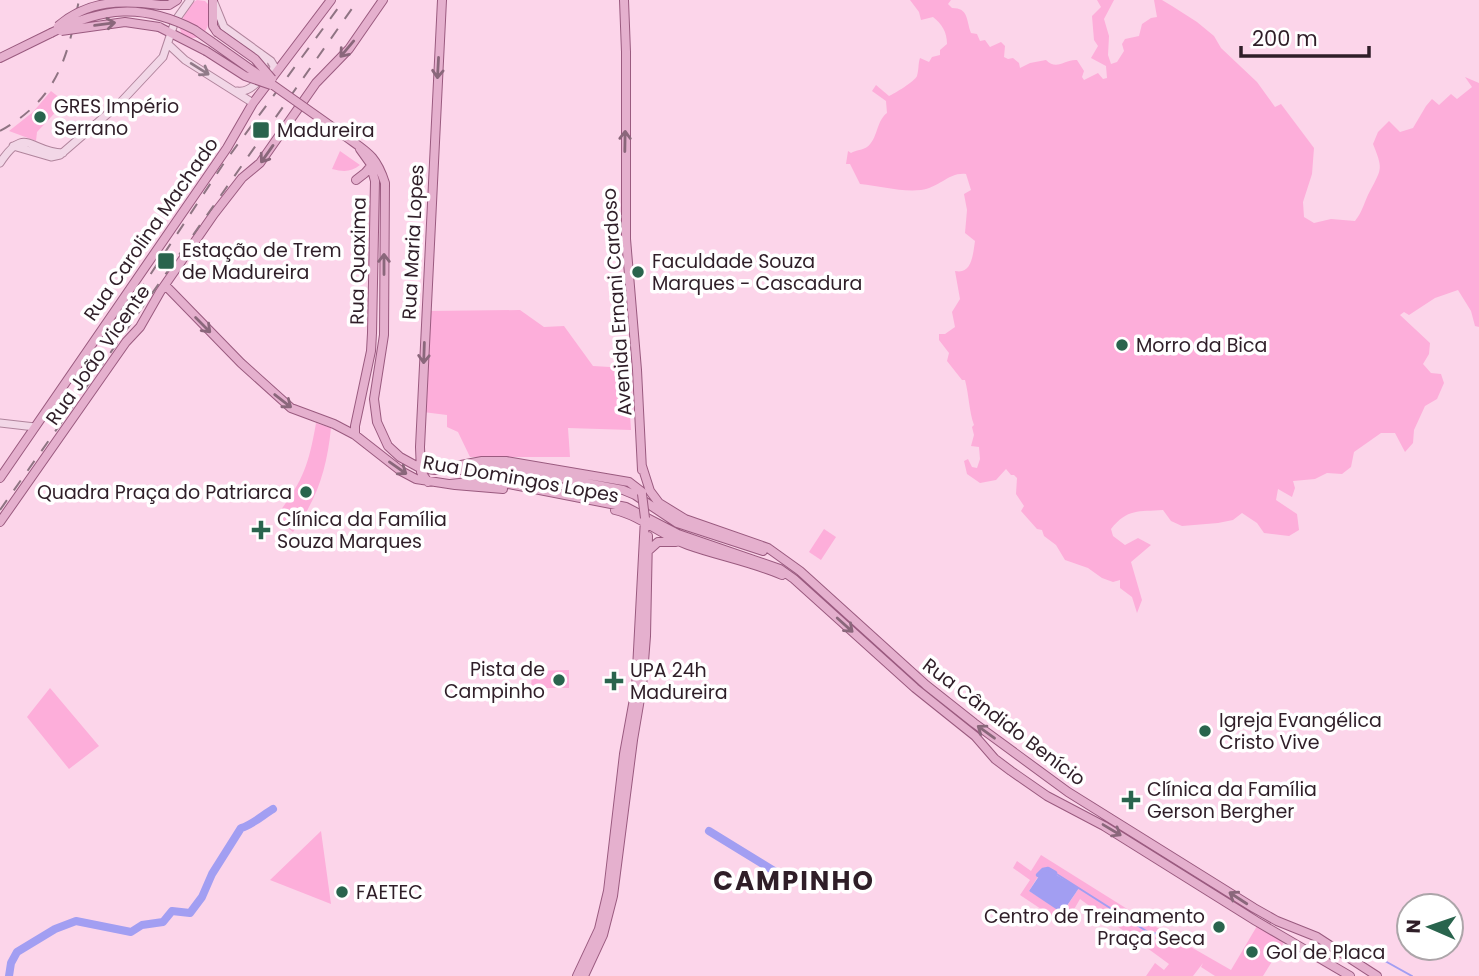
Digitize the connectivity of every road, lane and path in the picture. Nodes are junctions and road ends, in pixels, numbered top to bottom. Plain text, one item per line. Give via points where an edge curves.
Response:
1 (177, 0) edge
2 (190, 0) edge
3 (213, 0) edge
4 (331, 0) edge
5 (383, 0) edge
6 (442, 0) edge
7 (624, 0) edge
8 (51, 33) junction
9 (171, 33) junction
10 (169, 44) junction
11 (260, 53) junction
12 (2, 55) edge
13 (272, 78) junction
14 (278, 87) junction
15 (233, 91) junction
16 (253, 103) junction
17 (353, 141) junction
18 (0, 163) edge
19 (371, 166) junction
20 (356, 180) dead end
21 (385, 200) junction
22 (374, 201) junction
23 (165, 285) junction
24 (0, 422) edge
25 (35, 428) junction
26 (379, 428) joint
27 (355, 435) junction
28 (642, 467) junction
29 (420, 468) junction
30 (436, 470) junction
31 (0, 478) edge
32 (428, 482) junction
33 (450, 484) junction
34 (642, 493) junction
35 (645, 520) junction
36 (0, 522) edge
37 (689, 545) junction
38 (648, 551) junction
39 (782, 559) junction
40 (794, 579) junction
41 (576, 976) edge
42 (584, 976) edge
43 (1350, 976) edge
44 (1377, 976) edge

1 - 8 main road, bridge via 169,5 122,1 88,6
2 - 9 main road
3 - 11 main road via 224,27
3 - 14 main road, bridge via 217,32 255,60
4 - 13 main road, Rua Carolina Machado
5 -> 23 main road, Rua João Vicente via 260,163 213,216
6 -> 29 main road, Rua Maria Lopes
28 -> 7 main road, Avenida Ernani Cardoso via 626,239
8 -> 9 main road, bridge via 125,22
8 - 12 main road
8 - 14 main road, bridge via 111,11 160,15 195,30
9 - 10 main road
9 - 14 main road, bridge via 245,76
10 -> 15 main road
10 - 18 main road via 139,84 63,153 25,142 13,146
11 - 13 main road via 273,64
11 - 15 main road via 264,66 254,85 245,92
13 - 16 main road, Rua Carolina Machado
14 - 17 main road, bridge
15 - 16 main road
16 - 25 main road, Rua Carolina Machado
17 - 19 main road
17 - 21 main road, Rua Quaxima via 377,161
19 - 20 main road
19 - 22 main road, Rua Quaxima
21 - 22 main road
26 -> 21 main road, Rua Quaxima via 374,399 384,335
22 - 27 main road, Rua Quaxima via 372,342
23 -> 27 main road, Rua Domingos Lopes via 282,402
23 - 36 main road, Rua João Vicente
24 - 25 main road
25 - 31 main road, Rua Carolina Machado
26 - 29 main road, Rua Domingos Lopes via 394,452
27 -> 32 main road, Rua Domingos Lopes via 401,471
28 - 34 main road, Avenida Ernani Cardoso
28 - 39 main road, Rua Cândido Benício via 654,497 671,510 763,545
29 - 30 main road, Rua Domingos Lopes
29 - 32 main road
30 - 34 main road, Rua Domingos Lopes via 506,461 629,482
30 - 39 main road via 508,468 623,490 684,525
32 - 33 main road, Rua Domingos Lopes
33 - 35 main road, Rua Domingos Lopes via 498,488 625,512
33 - 40 main road via 488,480 626,507 666,529 761,561
34 - 35 main road, Avenida Ernani Cardoso, bridge
35 - 37 main road, Rua Cândido Benício
35 - 38 main road
35 - 41 main road via 636,688 604,910
37 - 38 main road via 662,541
37 - 40 main road, Rua Cândido Benício
38 - 42 main road via 642,687 612,905
44 -> 39 main road, Rua Cândido Benício via 1317,937 1264,914 1069,792 949,705 807,576
40 -> 43 main road, Rua Cândido Benício via 1011,771

